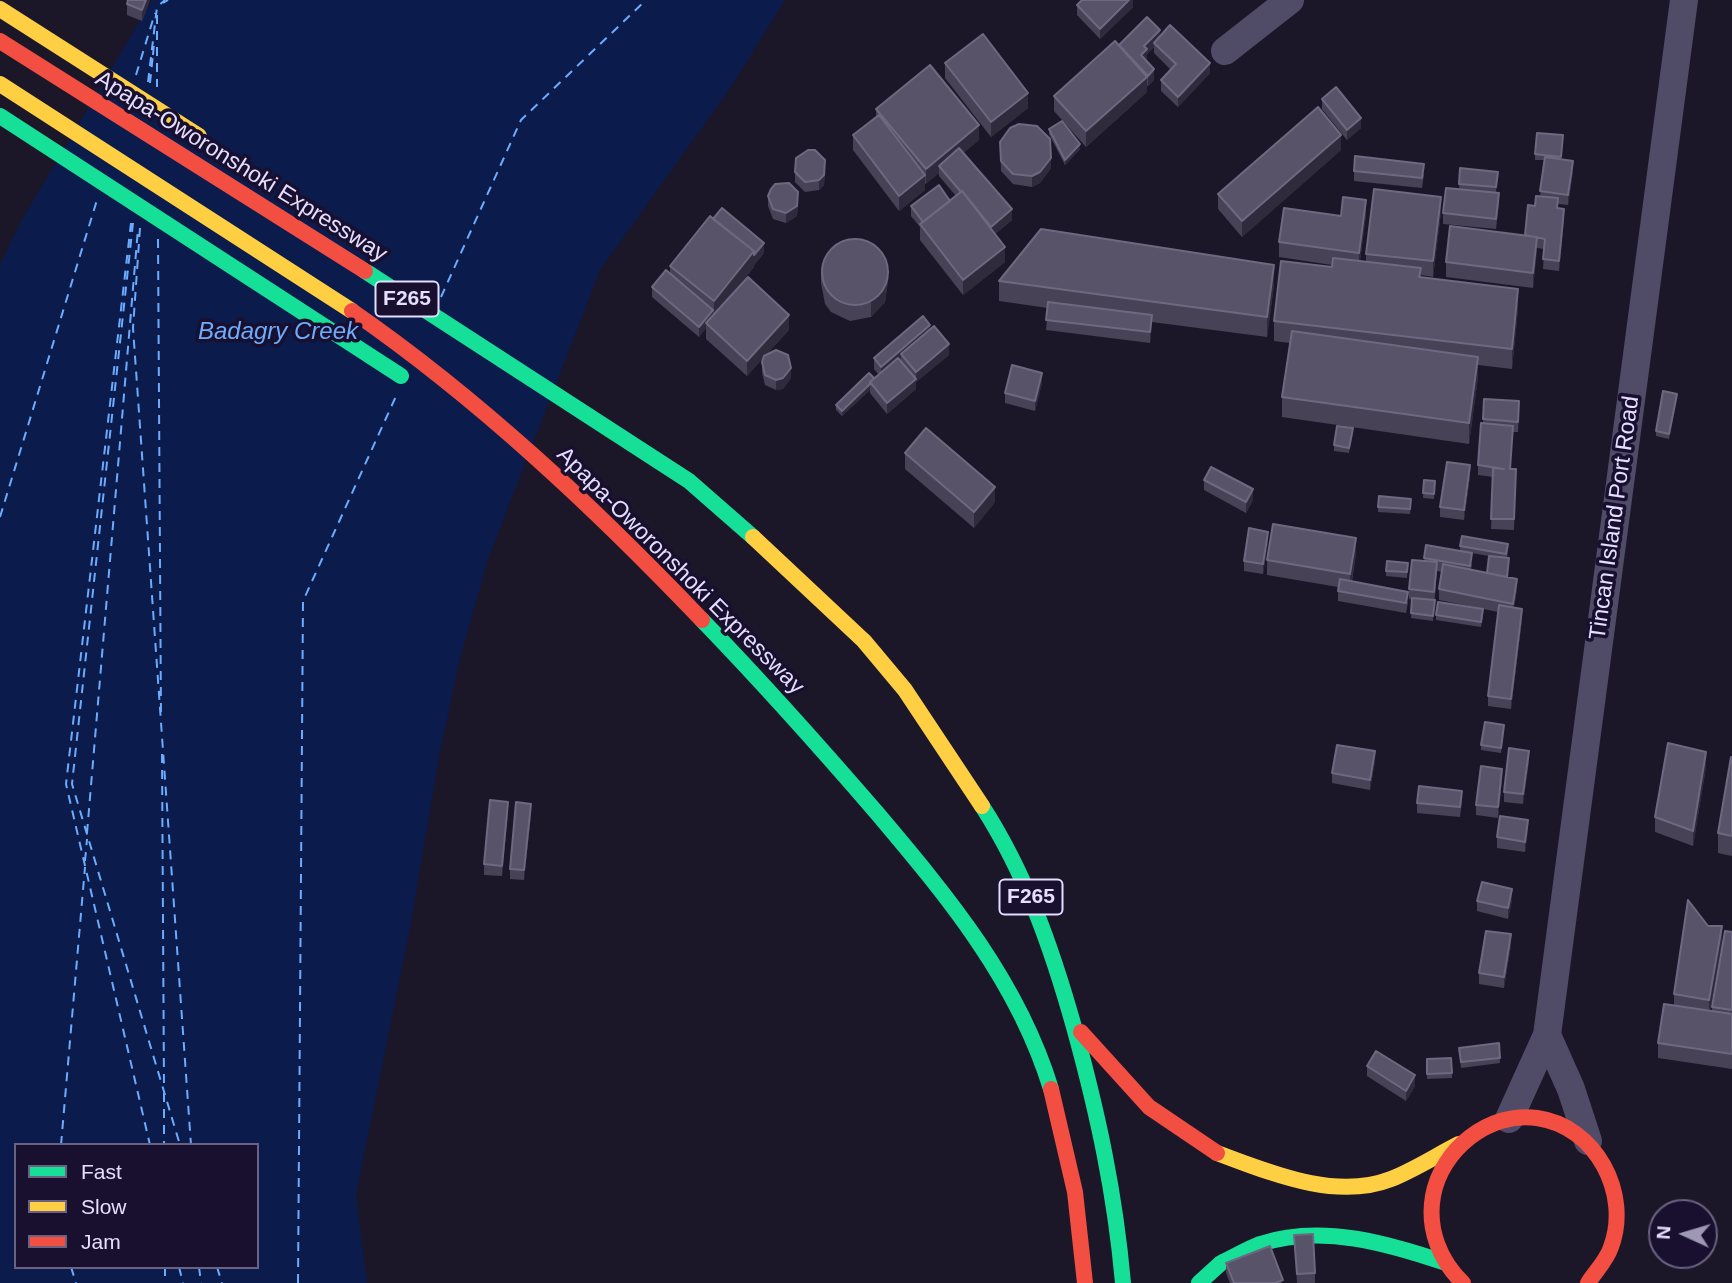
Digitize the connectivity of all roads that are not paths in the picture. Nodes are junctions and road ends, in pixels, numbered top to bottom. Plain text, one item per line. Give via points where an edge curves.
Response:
1 (1290, 0) edge
2 (1684, 0) edge
3 (0, 9) edge
4 (0, 41) edge
5 (1225, 51) dead end
6 (0, 85) edge
7 (0, 116) edge
8 (214, 146) dead end
9 (468, 320) dead end
10 (486, 348) junction
11 (464, 397) junction
12 (1074, 1023) junction
13 (1546, 1035) junction
14 (1508, 1119) junction
15 (1588, 1141) junction
16 (1461, 1143) junction
17 (1446, 1263) junction
18 (1461, 1282) edge
19 (1084, 1283) edge
20 (1123, 1283) edge
21 (1199, 1283) edge
22 (1588, 1283) edge

1 - 5 street
2 - 13 street, Tincan Island Port Road
3 - 8 main road
4 - 10 main road, Apapa-Oworonshoki Expressway / F265
6 - 11 main road, Apapa-Oworonshoki Expressway / F265 via 248,241 411,353
7 - 11 main road via 397,374
9 - 10 main road
10 - 12 main road, Apapa-Oworonshoki Expressway / F265 via 689,481 864,641 905,690 1000,834 1050,942
11 - 19 main road, Apapa-Oworonshoki Expressway / F265 via 614,530 785,706 961,915 1002,977 1034,1042 1059,1111 1073,1173
12 - 16 main road via 1149,1107 1217,1153 1296,1181 1337,1186 1389,1180
12 - 20 main road, Apapa-Oworonshoki Expressway / F265 via 1100,1121
13 - 14 street, Tincan Island Port Road
13 - 15 street
14 - 15 main road via 1534,1118 1559,1124
14 - 16 main road via 1491,1123
15 - 22 main road via 1608,1167 1619,1198 1619,1214 1613,1246
16 - 17 main road via 1433,1191 1432,1228
17 - 18 main road
17 - 21 main road via 1358,1237 1305,1236 1263,1244 1220,1263

